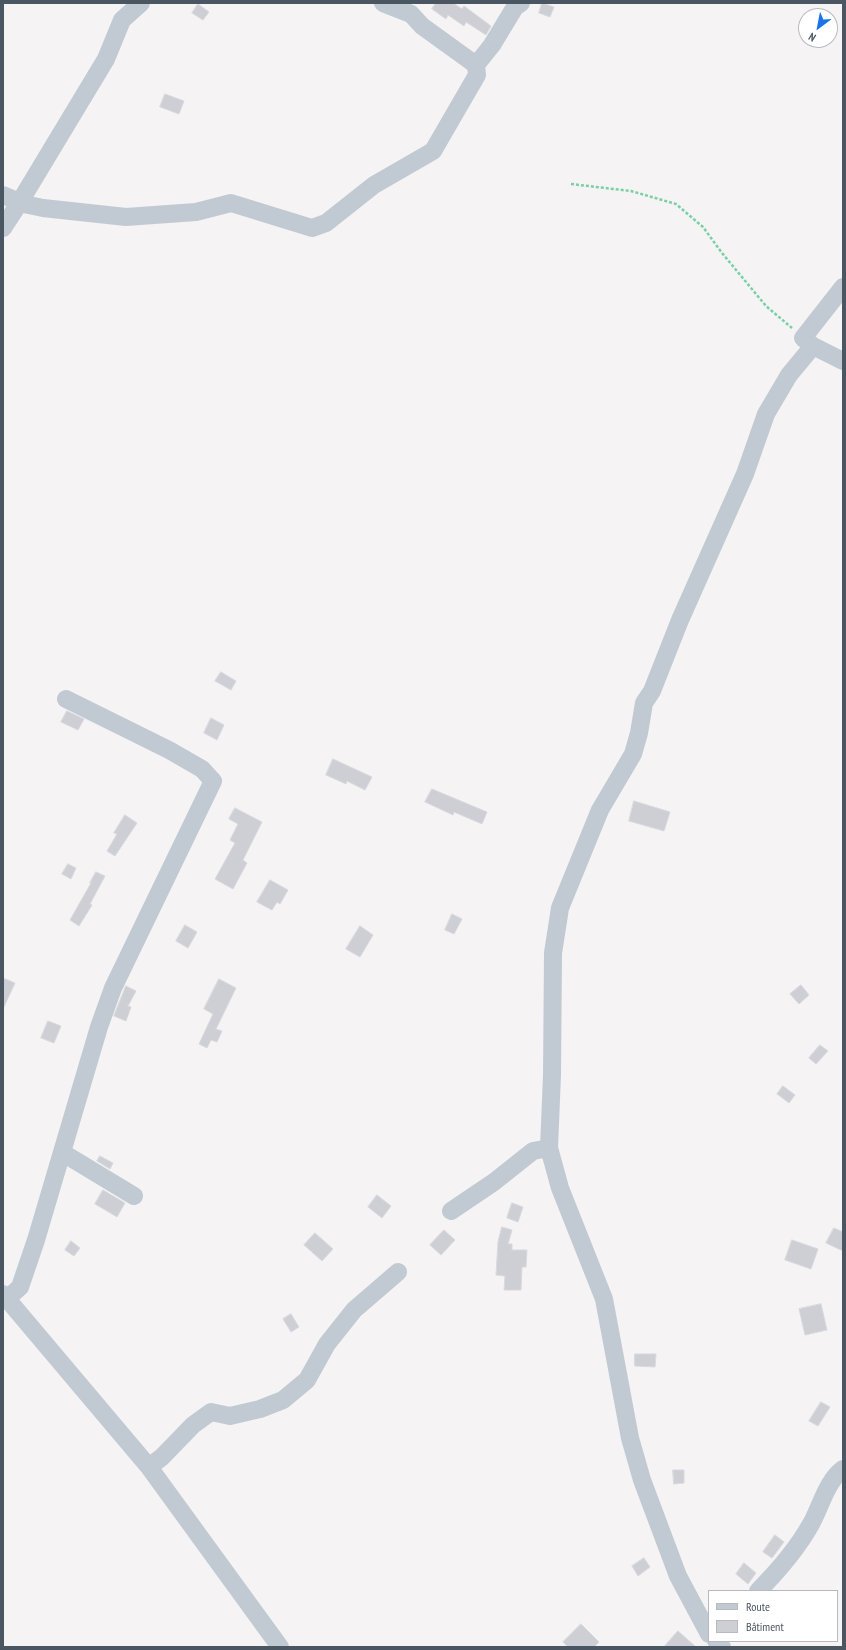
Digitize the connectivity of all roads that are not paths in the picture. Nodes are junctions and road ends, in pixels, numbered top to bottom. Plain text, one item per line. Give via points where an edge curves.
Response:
1 (141, 3) edge
2 (383, 3) edge
3 (521, 3) edge
4 (476, 65) junction
5 (3, 195) edge
6 (20, 202) junction
7 (3, 228) edge
8 (843, 287) edge
9 (808, 342) junction
10 (843, 361) edge
11 (66, 699) dead end
12 (549, 1148) junction
13 (63, 1153) junction
14 (134, 1196) dead end
15 (451, 1212) dead end
16 (398, 1272) dead end
17 (5, 1296) edge
18 (148, 1467) junction
19 (843, 1469) edge
20 (759, 1590) edge
21 (708, 1632) edge
22 (280, 1647) edge

1 - 6 street via 122,20 106,59
2 - 4 street via 411,14 422,26
3 - 4 street via 515,7
4 - 6 street via 477,75 433,151 374,185 326,223 312,228 231,204 196,212 126,217 43,208
5 - 6 street
6 - 7 street
8 - 9 street
9 - 10 street
9 - 12 street via 766,414 745,474 680,620 652,691 644,703 633,754 600,810 560,908 553,953
11 - 13 street via 169,750 202,769 213,780 113,988 99,1027
12 - 15 street via 533,1151
12 - 21 street via 560,1188 604,1298 630,1438 642,1480 678,1576
13 - 14 street
13 - 17 street via 20,1287
16 - 18 street via 354,1310 327,1344 307,1380 283,1400 230,1416 211,1412 192,1425 162,1457
17 - 18 street
18 - 22 street
19 - 20 street via 838,1472 800,1540 777,1572

